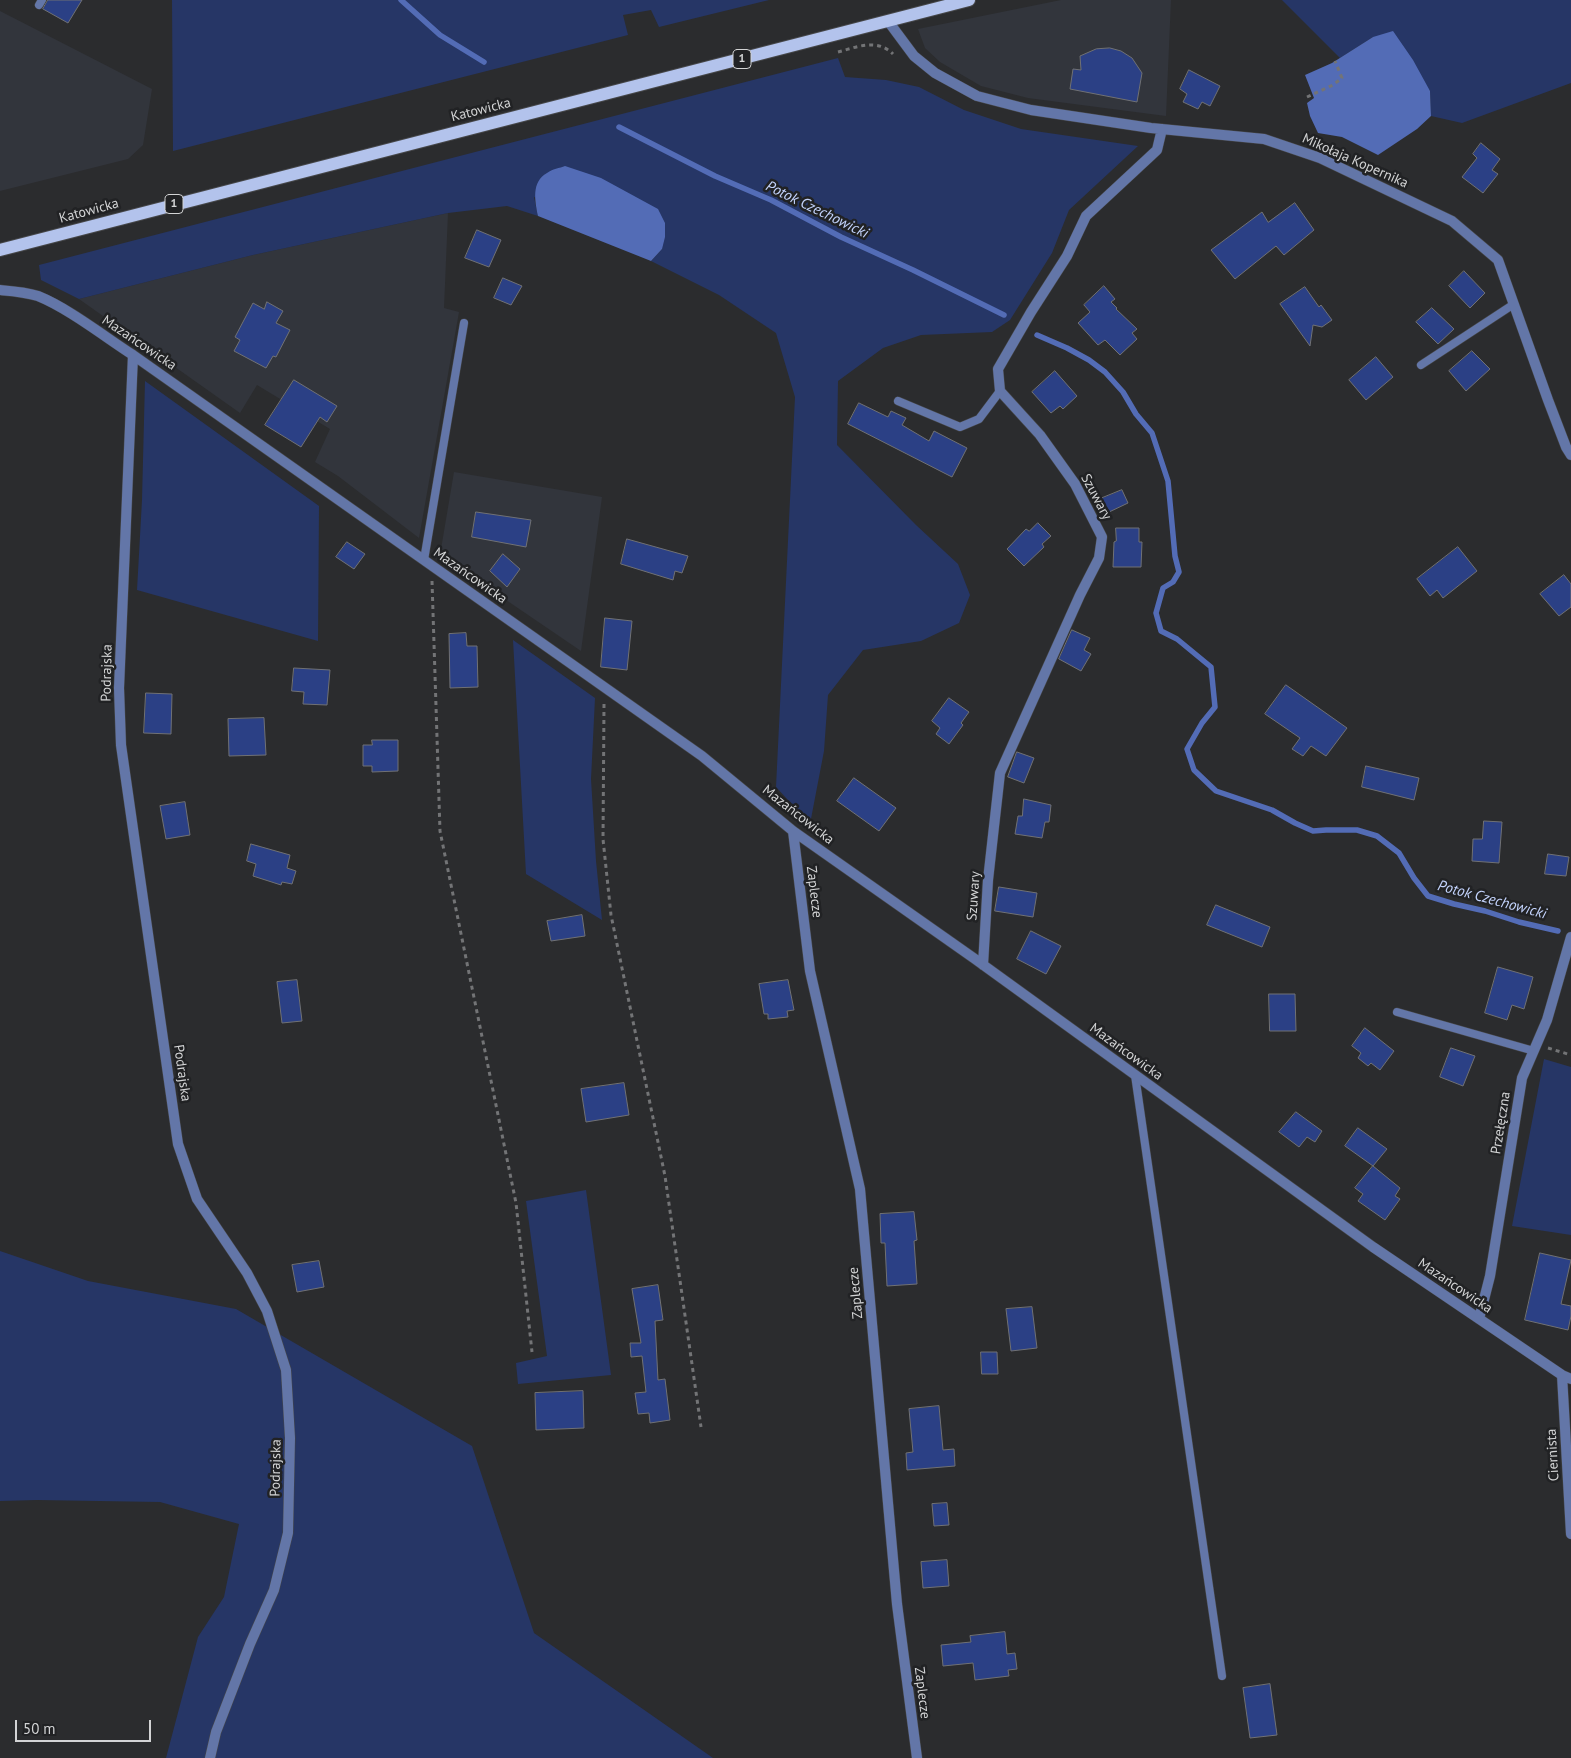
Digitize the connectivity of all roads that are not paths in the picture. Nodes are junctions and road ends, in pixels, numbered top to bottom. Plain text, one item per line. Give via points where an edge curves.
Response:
1 (969, 0) edge
2 (888, 21) junction
3 (1162, 129) junction
4 (0, 250) edge
5 (0, 290) edge
6 (1514, 304) junction
7 (464, 323) dead end
8 (133, 354) junction
9 (1421, 365) dead end
10 (1000, 391) junction
11 (898, 401) dead end
12 (1571, 455) edge
13 (428, 562) junction
14 (792, 831) junction
15 (1571, 937) edge
16 (983, 965) junction
17 (1397, 1012) dead end
18 (1535, 1048) junction
19 (1135, 1075) junction
20 (1479, 1319) junction
21 (1567, 1377) edge
22 (1571, 1534) edge
23 (1222, 1676) dead end
24 (210, 1758) edge
25 (916, 1758) edge

1 - 2 main road, Katowicka / 1
2 - 3 street, Mikołaja Kopernika via 914,56 935,73 977,96 1031,110
2 - 4 main road, Katowicka / 1
3 - 6 street, Mikołaja Kopernika via 1264,140 1320,158 1452,221 1498,260
3 - 10 street via 1157,150 1086,216 1067,256 998,369
5 - 8 street, Mazańcowicka via 37,296
6 - 9 lane
6 - 12 street, Mikołaja Kopernika
7 - 13 lane
8 - 13 street, Mazańcowicka
8 - 24 street, Podrajska via 119,688 121,745 178,1144 197,1199 247,1273 267,1311 286,1370 290,1438 288,1533 274,1590 216,1732
10 - 11 lane via 979,419 960,426
10 - 16 street, Szuwary via 1040,435 1075,484 1102,537 1099,558 1000,773 988,880
13 - 14 street, Mazańcowicka via 702,756
14 - 16 street, Mazańcowicka
14 - 25 street, Zaplecze via 810,971 860,1189 897,1604
15 - 18 street, Przełęczna via 1547,1020
16 - 19 street, Mazańcowicka
17 - 18 lane
18 - 20 street, Przełęczna via 1522,1078 1490,1276
19 - 20 street, Mazańcowicka via 1373,1247
19 - 23 lane
20 - 21 street, Mazańcowicka
21 - 22 street, Ciernista

